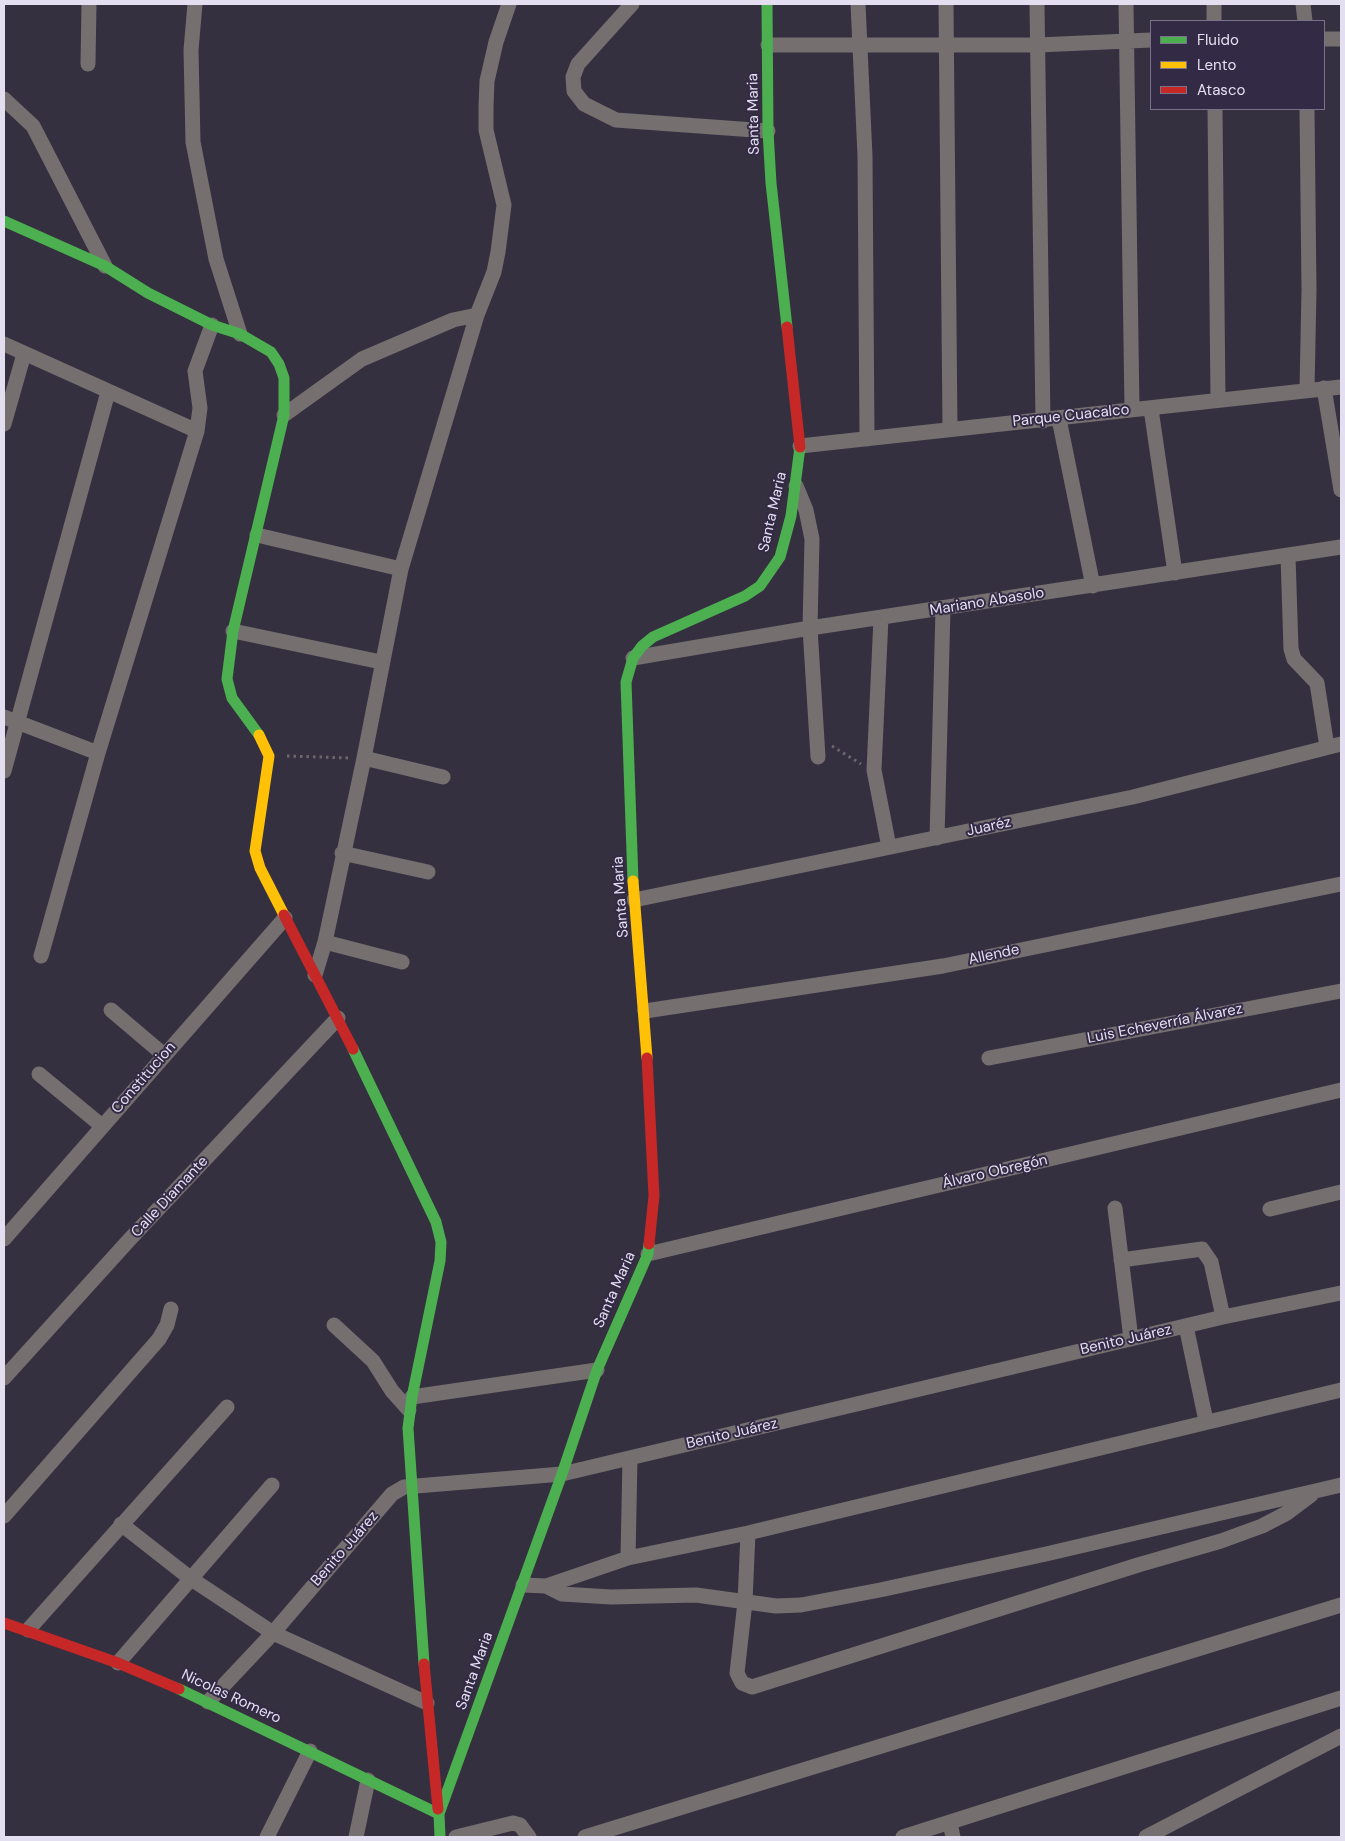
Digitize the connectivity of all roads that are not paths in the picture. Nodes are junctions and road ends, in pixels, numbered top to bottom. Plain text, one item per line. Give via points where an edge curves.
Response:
1 (89, 4) edge
2 (195, 4) edge
3 (509, 4) edge
4 (632, 4) edge
5 (767, 4) edge
6 (858, 4) edge
7 (946, 4) edge
8 (1037, 4) edge
9 (1126, 4) edge
10 (1214, 4) edge
11 (1303, 4) edge
12 (1214, 20) edge
13 (1305, 20) edge
14 (1325, 39) edge
15 (1341, 39) edge
16 (1150, 40) edge
17 (1125, 41) junction
18 (946, 44) junction
19 (768, 45) junction
20 (858, 45) junction
21 (1038, 45) junction
22 (88, 64) dead end
23 (4, 99) edge
24 (1215, 110) edge
25 (1307, 110) edge
26 (768, 131) junction
27 (4, 221) edge
28 (105, 266) junction
29 (477, 315) junction
30 (212, 325) junction
31 (240, 334) junction
32 (4, 344) edge
33 (24, 354) junction
34 (1341, 387) edge
35 (1324, 388) junction
36 (1307, 390) junction
37 (108, 392) junction
38 (1218, 400) junction
39 (1151, 408) junction
40 (1132, 409) junction
41 (284, 415) junction
42 (1059, 419) junction
43 (1043, 420) junction
44 (4, 424) edge
45 (950, 429) junction
46 (198, 431) junction
47 (867, 439) junction
48 (800, 446) junction
49 (794, 482) junction
50 (1341, 490) edge
51 (257, 535) junction
52 (1341, 547) edge
53 (1288, 556) junction
54 (400, 569) junction
55 (1175, 573) junction
56 (1093, 586) junction
57 (943, 609) junction
58 (881, 618) junction
59 (810, 628) junction
60 (233, 631) junction
61 (632, 658) junction
62 (381, 662) junction
63 (11, 720) edge
64 (1334, 745) edge
65 (98, 753) junction
66 (818, 757) dead end
67 (364, 758) junction
68 (4, 770) edge
69 (443, 777) dead end
70 (937, 838) junction
71 (889, 847) junction
72 (342, 853) junction
73 (428, 872) dead end
74 (1341, 884) edge
75 (634, 900) junction
76 (285, 918) junction
77 (325, 942) junction
78 (41, 956) dead end
79 (402, 962) dead end
80 (315, 975) junction
81 (1341, 991) edge
82 (111, 1010) dead end
83 (645, 1011) junction
84 (338, 1018) junction
85 (164, 1055) junction
86 (989, 1058) dead end
87 (39, 1074) dead end
88 (1341, 1090) edge
89 (102, 1126) junction
90 (1341, 1192) edge
91 (1115, 1208) dead end
92 (1270, 1209) dead end
93 (4, 1238) edge
94 (648, 1254) junction
95 (1121, 1260) junction
96 (1341, 1293) edge
97 (171, 1309) dead end
98 (1224, 1317) junction
99 (334, 1325) dead end
100 (1186, 1326) junction
101 (1131, 1339) junction
102 (597, 1370) junction
103 (4, 1378) edge
104 (1341, 1390) edge
105 (411, 1403) junction
106 (227, 1407) dead end
107 (1206, 1421) junction
108 (630, 1458) junction
109 (562, 1474) junction
110 (1341, 1484) edge
111 (272, 1485) dead end
112 (411, 1485) junction
113 (1316, 1491) junction
114 (4, 1516) edge
115 (121, 1524) junction
116 (748, 1533) junction
117 (628, 1558) junction
118 (190, 1578) junction
119 (523, 1585) junction
120 (546, 1586) junction
121 (745, 1602) junction
122 (1341, 1605) edge
123 (4, 1623) edge
124 (28, 1630) junction
125 (273, 1633) junction
126 (118, 1663) junction
127 (1341, 1698) edge
128 (208, 1702) junction
129 (427, 1703) junction
130 (1341, 1736) edge
131 (310, 1751) junction
132 (368, 1780) junction
133 (439, 1814) junction
134 (952, 1830) edge
135 (267, 1837) edge
136 (356, 1837) edge
137 (440, 1837) edge
138 (456, 1837) edge
139 (528, 1837) edge
140 (585, 1837) edge
141 (902, 1837) edge
142 (1146, 1837) edge

1 - 22 street
2 - 31 street via 191,50 193,142 216,259
3 - 29 street via 487,81 486,107 486,130 504,205 494,272
4 - 26 street via 578,64 573,77 574,91 584,104 616,120
5 - 19 street, Santa Maria
6 - 20 street
7 - 18 street
8 - 21 street
9 - 17 street
10 - 12 street
11 - 13 street
14 - 15 street
16 - 17 street
17 - 21 street
17 - 40 street
18 - 20 street
18 - 21 street
18 - 45 street
19 - 20 street
19 - 26 street, Santa Maria
20 - 47 street via 865,156
21 - 43 street
23 - 28 street via 33,126
24 - 38 street
25 - 36 street
26 - 48 street, Santa Maria via 770,183
27 - 28 street
28 - 30 street via 148,293
29 - 41 street via 453,320 362,359
29 - 54 street
30 - 31 street
30 - 46 street via 195,371 200,408
31 - 41 street via 271,352 279,364 284,378
32 - 33 street
33 - 37 street
33 - 44 street
34 - 35 street, Parque Cuacalco
35 - 36 street, Parque Cuacalco
35 - 50 street
36 - 38 street, Parque Cuacalco
37 - 46 street
37 - 63 street
38 - 39 street, Parque Cuacalco
39 - 40 street, Parque Cuacalco
39 - 55 street
40 - 42 street, Parque Cuacalco
41 - 51 street
42 - 43 street, Parque Cuacalco
42 - 56 street
43 - 45 street, Parque Cuacalco
45 - 47 street, Parque Cuacalco
46 - 65 street
47 - 48 street, Parque Cuacalco
48 - 49 street, Santa Maria
49 - 59 street via 806,510 812,539
49 - 61 street, Santa Maria via 791,516 780,557 760,586 745,596 653,637
51 - 54 street
51 - 60 street
52 - 53 street, Mariano Abasolo
53 - 55 street, Mariano Abasolo
53 - 64 street via 1291,649 1294,658 1317,683
54 - 62 street
55 - 56 street, Mariano Abasolo
56 - 57 street, Mariano Abasolo
57 - 58 street, Mariano Abasolo
57 - 70 street
58 - 59 street, Mariano Abasolo
58 - 71 street via 874,770
59 - 61 street, Mariano Abasolo
59 - 66 street
60 - 62 street
60 - 76 street via 226,679 232,698 261,738 269,756 255,851
61 - 75 street, Santa Maria via 626,682
62 - 67 street
63 - 65 street
63 - 68 street
64 - 70 street, Juaréz via 1133,798
65 - 78 street
67 - 69 street
67 - 72 street
70 - 71 street, Juaréz
71 - 75 street, Juaréz
72 - 73 street
72 - 77 street
74 - 83 street, Allende via 943,966
75 - 83 street, Santa Maria
76 - 80 street
76 - 85 street, Constitucion
77 - 79 street
77 - 80 street
80 - 84 street
81 - 86 street, Luis Echeverría Álvarez
82 - 85 street
83 - 94 street, Santa Maria via 654,1196
84 - 103 street, Calle Diamante
84 - 105 street via 436,1222 441,1242
85 - 89 street, Constitucion
87 - 89 street
88 - 94 street, Álvaro Obregón
89 - 93 street, Constitucion
90 - 92 street
91 - 95 street
94 - 102 street, Santa Maria
95 - 98 street via 1202,1249 1211,1262
95 - 101 street
96 - 98 street, Benito Juárez
97 - 114 street via 159,1338
98 - 100 street, Benito Juárez
99 - 105 street via 374,1362 392,1391
100 - 101 street, Benito Juárez
100 - 107 street
101 - 108 street, Benito Juárez
102 - 105 street
102 - 109 street, Santa Maria
104 - 107 street
105 - 112 street via 408,1451
106 - 115 street
107 - 116 street
108 - 109 street, Benito Juárez
108 - 117 street
109 - 112 street, Benito Juárez
109 - 119 street, Santa Maria
110 - 113 street
111 - 118 street
112 - 125 street, Benito Juárez via 392,1494
112 - 129 street
113 - 121 street via 880,1590 801,1605
113 - 121 street via 1287,1513 1262,1526 758,1686 746,1685 737,1673
115 - 118 street
115 - 124 street
116 - 117 street
116 - 121 street
117 - 120 street
118 - 125 street
118 - 126 street
119 - 120 street
119 - 133 street, Santa Maria
120 - 121 street via 562,1594 611,1597 696,1595
122 - 140 street
123 - 124 street, Nicolas Romero
124 - 126 street, Nicolas Romero
125 - 128 street, Benito Juárez
125 - 129 street
126 - 128 street, Nicolas Romero
127 - 134 street
128 - 131 street, Nicolas Romero
129 - 133 street
130 - 142 street
131 - 132 street, Nicolas Romero
131 - 135 street
132 - 133 street, Nicolas Romero
132 - 136 street
133 - 137 street, Santa Maria
134 - 141 street
138 - 139 street via 513,1823 520,1825

